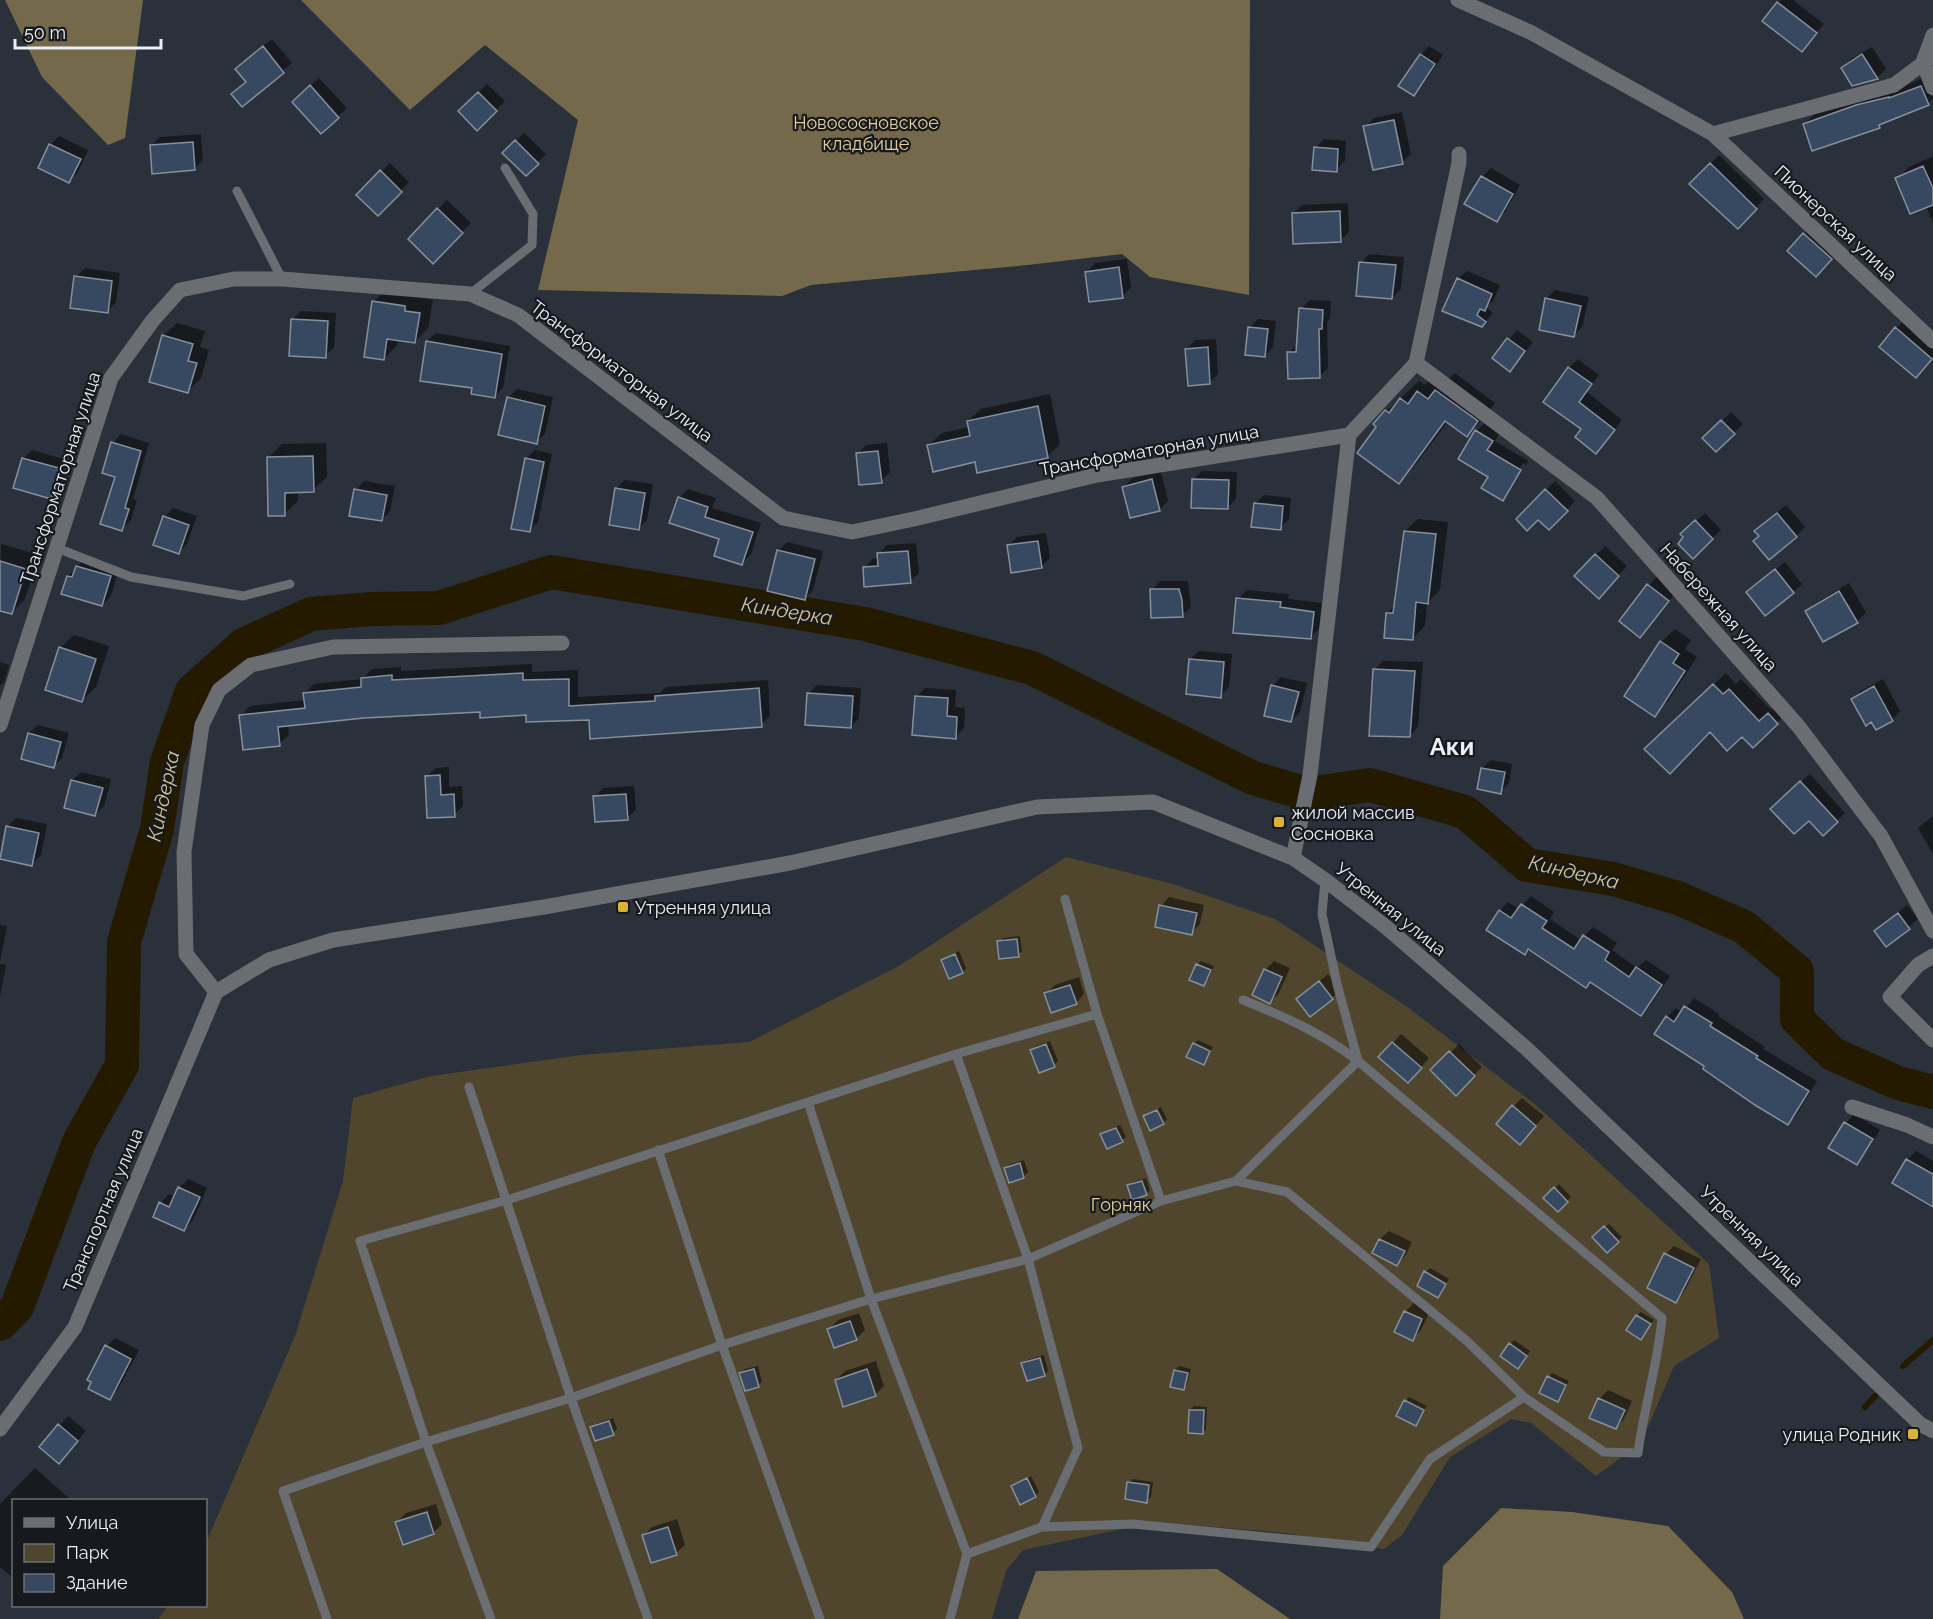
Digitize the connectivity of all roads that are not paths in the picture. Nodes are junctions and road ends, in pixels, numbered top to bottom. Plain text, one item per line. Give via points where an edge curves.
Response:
1 (1458, 0) edge
2 (1933, 35) edge
3 (1928, 59) edge
4 (1933, 88) edge
5 (1713, 134) junction
6 (1459, 154) dead end
7 (505, 168) dead end
8 (237, 191) dead end
9 (282, 279) junction
10 (470, 294) junction
11 (1933, 341) edge
12 (1416, 363) junction
13 (1348, 435) junction
14 (57, 548) junction
15 (290, 584) dead end
16 (562, 643) dead end
17 (0, 725) edge
18 (1293, 858) junction
19 (1325, 880) junction
20 (1065, 898) dead end
21 (1933, 932) edge
22 (1933, 956) edge
23 (216, 992) junction
24 (1243, 1000) dead end
25 (1096, 1014) junction
26 (1933, 1041) edge
27 (956, 1054) junction
28 (1358, 1060) junction
29 (469, 1087) dead end
30 (808, 1102) junction
31 (1852, 1107) dead end
32 (1933, 1137) edge
33 (658, 1150) junction
34 (1236, 1181) junction
35 (507, 1200) junction
36 (1161, 1201) junction
37 (1028, 1259) junction
38 (871, 1299) junction
39 (722, 1345) junction
40 (1524, 1397) junction
41 (571, 1398) junction
42 (0, 1429) edge
43 (1933, 1431) edge
44 (426, 1442) junction
45 (1042, 1527) junction
46 (967, 1554) junction
47 (327, 1619) edge
48 (491, 1619) edge
49 (648, 1619) edge
50 (820, 1619) edge
51 (950, 1619) edge

1 - 5 street, Пионерская улица via 1530,32
2 - 3 street
3 - 4 street
3 - 5 street via 1894,85
5 - 11 street, Пионерская улица
6 - 12 street
7 - 10 lane via 533,214 532,245
8 - 9 lane
9 - 10 street, Трансформаторная улица
9 - 14 street, Трансформаторная улица via 234,279 180,290 153,320 111,378
10 - 13 street, Трансформаторная улица via 518,315 783,518 852,532 1097,475
12 - 13 street
12 - 21 street, Набережная улица via 1597,498 1799,727 1881,836
13 - 18 street via 1310,775
14 - 15 lane via 131,577 243,596
14 - 17 street, Трансформаторная улица
16 - 23 street via 333,647 251,665 219,690 202,725 184,852 186,954
18 - 19 street, Утренняя улица
18 - 23 street, Утренняя улица via 1153,802 1037,807 790,863 333,940 269,960
19 - 28 lane via 1322,914 1336,984
19 - 43 street, Утренняя улица via 1386,927 1527,1049 1913,1417
20 - 25 lane
22 - 26 street via 1918,966 1890,997
23 - 42 street, Транспортная улица via 75,1327
24 - 28 lane via 1281,1015
25 - 27 lane
25 - 36 lane
27 - 30 lane
27 - 37 lane
28 - 34 lane
28 - 40 lane via 1662,1318 1659,1353 1638,1453 1604,1452
29 - 35 lane
30 - 33 lane
30 - 38 lane
31 - 32 street
33 - 35 lane
33 - 39 lane
34 - 36 lane
34 - 40 lane via 1287,1192 1467,1341
35 - 41 lane
35 - 44 lane via 360,1241
36 - 37 lane
37 - 38 lane
37 - 45 lane via 1078,1448
38 - 39 lane
38 - 46 lane
39 - 41 lane
39 - 50 lane
40 - 45 lane via 1430,1460 1371,1548 1133,1524
41 - 44 lane
41 - 49 lane
44 - 47 lane via 283,1491
44 - 48 lane
45 - 46 lane
46 - 51 lane

